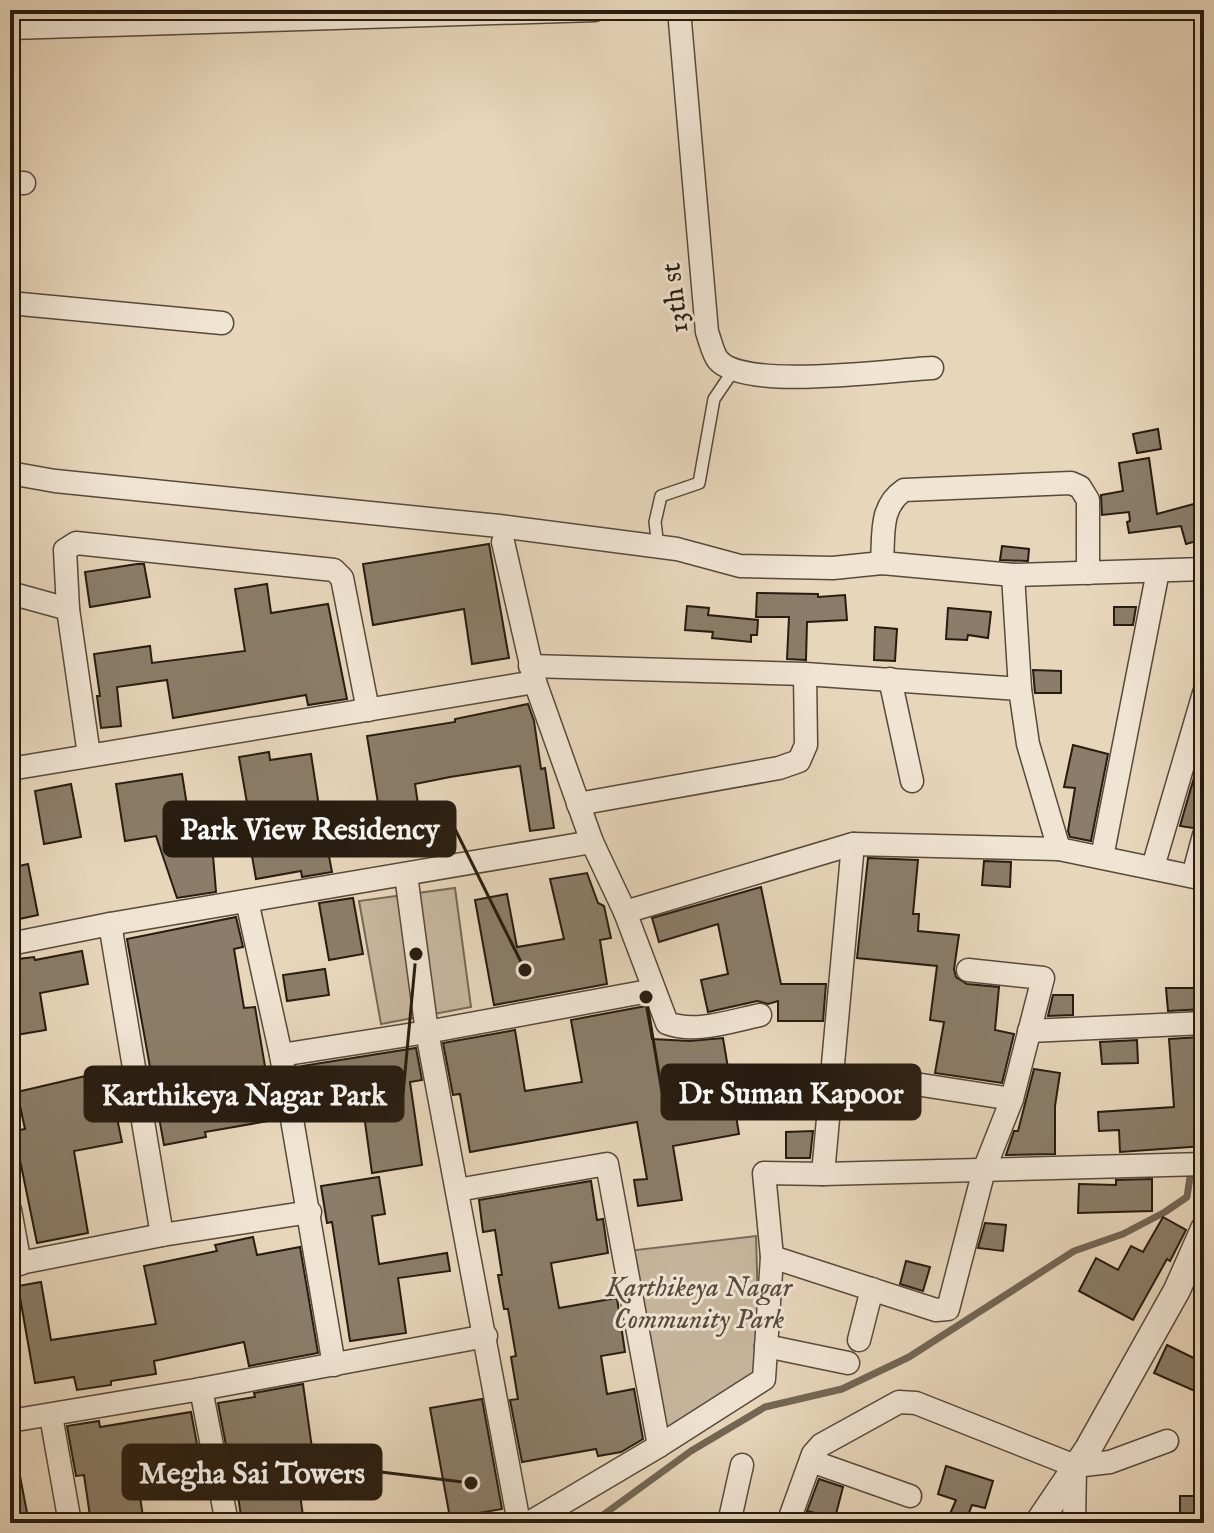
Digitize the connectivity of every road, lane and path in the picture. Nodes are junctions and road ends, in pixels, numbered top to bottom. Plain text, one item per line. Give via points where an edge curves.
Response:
1 (595, 10) edge
2 (679, 10) edge
3 (72, 18) edge
4 (10, 28) edge
5 (10, 303) edge
6 (222, 323) dead end
7 (932, 368) dead end
8 (733, 371) junction
9 (10, 473) edge
10 (503, 542) dead end
11 (658, 547) junction
12 (882, 563) junction
13 (1204, 569) edge
14 (1158, 571) junction
15 (1088, 573) junction
16 (1013, 575) junction
17 (10, 593) edge
18 (68, 609) junction
19 (532, 674) junction
20 (805, 674) junction
21 (890, 679) junction
22 (1020, 689) junction
23 (1204, 693) edge
24 (368, 710) junction
25 (89, 755) junction
26 (10, 769) edge
27 (912, 781) dead end
28 (578, 804) junction
29 (1204, 835) edge
30 (592, 842) junction
31 (853, 844) junction
32 (1059, 849) junction
33 (1102, 857) junction
34 (1153, 867) junction
35 (406, 875) junction
36 (1199, 878) edge
37 (247, 901) junction
38 (625, 912) junction
39 (110, 924) junction
40 (10, 944) edge
41 (968, 970) dead end
42 (654, 990) junction
43 (760, 1015) dead end
44 (1204, 1023) edge
45 (1029, 1031) junction
46 (427, 1032) junction
47 (281, 1055) junction
48 (909, 1083) dead end
49 (1012, 1099) junction
50 (1204, 1164) edge
51 (984, 1170) junction
52 (823, 1174) junction
53 (457, 1190) junction
54 (10, 1210) edge
55 (310, 1212) junction
56 (1204, 1229) edge
57 (162, 1235) junction
58 (772, 1257) junction
59 (15, 1265) edge
60 (872, 1289) junction
61 (486, 1336) junction
62 (859, 1340) dead end
63 (766, 1346) junction
64 (848, 1363) dead end
65 (334, 1365) junction
66 (201, 1389) junction
67 (51, 1416) junction
68 (10, 1421) edge
69 (1167, 1441) dead end
70 (659, 1446) junction
71 (811, 1461) junction
72 (742, 1465) dead end
73 (1075, 1466) junction
74 (910, 1496) dead end
75 (70, 1523) edge
76 (227, 1523) edge
77 (519, 1523) edge
78 (529, 1523) edge
79 (729, 1523) edge
80 (788, 1523) edge
81 (1038, 1523) edge
82 (1074, 1523) edge

1 - 3 street
2 - 8 street, 13th st via 707,332 718,360
3 - 4 street
5 - 6 street
7 - 8 street via 773,378
8 - 11 lane via 714,399 699,483 661,496 655,522
9 - 11 street
10 - 19 street
11 - 12 street via 740,566
12 - 15 street via 885,517 891,499 904,490 1071,483 1088,500
12 - 16 street
13 - 14 street
14 - 15 street
14 - 33 street
15 - 16 street
16 - 22 street
17 - 18 street
18 - 24 street via 65,550 76,543 334,570 342,578
18 - 25 street
19 - 20 street
19 - 24 street
19 - 28 street
20 - 21 street
20 - 28 street via 806,745 799,761
21 - 22 street
21 - 27 street
22 - 32 street via 1028,744
23 - 34 street
24 - 25 street
25 - 26 street
28 - 30 street
29 - 36 street
30 - 35 street
30 - 38 street
31 - 32 street
31 - 38 street
31 - 52 street
32 - 33 street
33 - 34 street
34 - 36 street
35 - 37 street
35 - 46 street
37 - 39 street
37 - 47 street
38 - 42 street
39 - 40 street
39 - 57 street
41 - 45 street via 1043,978
42 - 43 street via 667,1023 681,1028
42 - 46 street
44 - 45 street
45 - 49 street
46 - 47 street
46 - 53 street
47 - 55 street
48 - 49 street
49 - 51 street
50 - 51 street
51 - 52 street
51 - 60 street via 948,1309 936,1310
52 - 58 street via 764,1173
53 - 61 street
53 - 70 street via 607,1164
54 - 59 street
55 - 57 street
55 - 65 street
56 - 73 street via 1177,1290
57 - 59 street
58 - 60 street
58 - 63 street
60 - 62 street
61 - 65 street
61 - 77 street
63 - 64 street
63 - 70 street via 764,1379
65 - 66 street
66 - 67 street
66 - 76 street
67 - 68 street
67 - 75 street
69 - 73 street via 1110,1462
70 - 78 street
71 - 73 street via 821,1445 899,1402 916,1403
71 - 74 street
71 - 80 street
72 - 79 street
73 - 81 street
73 - 82 street

